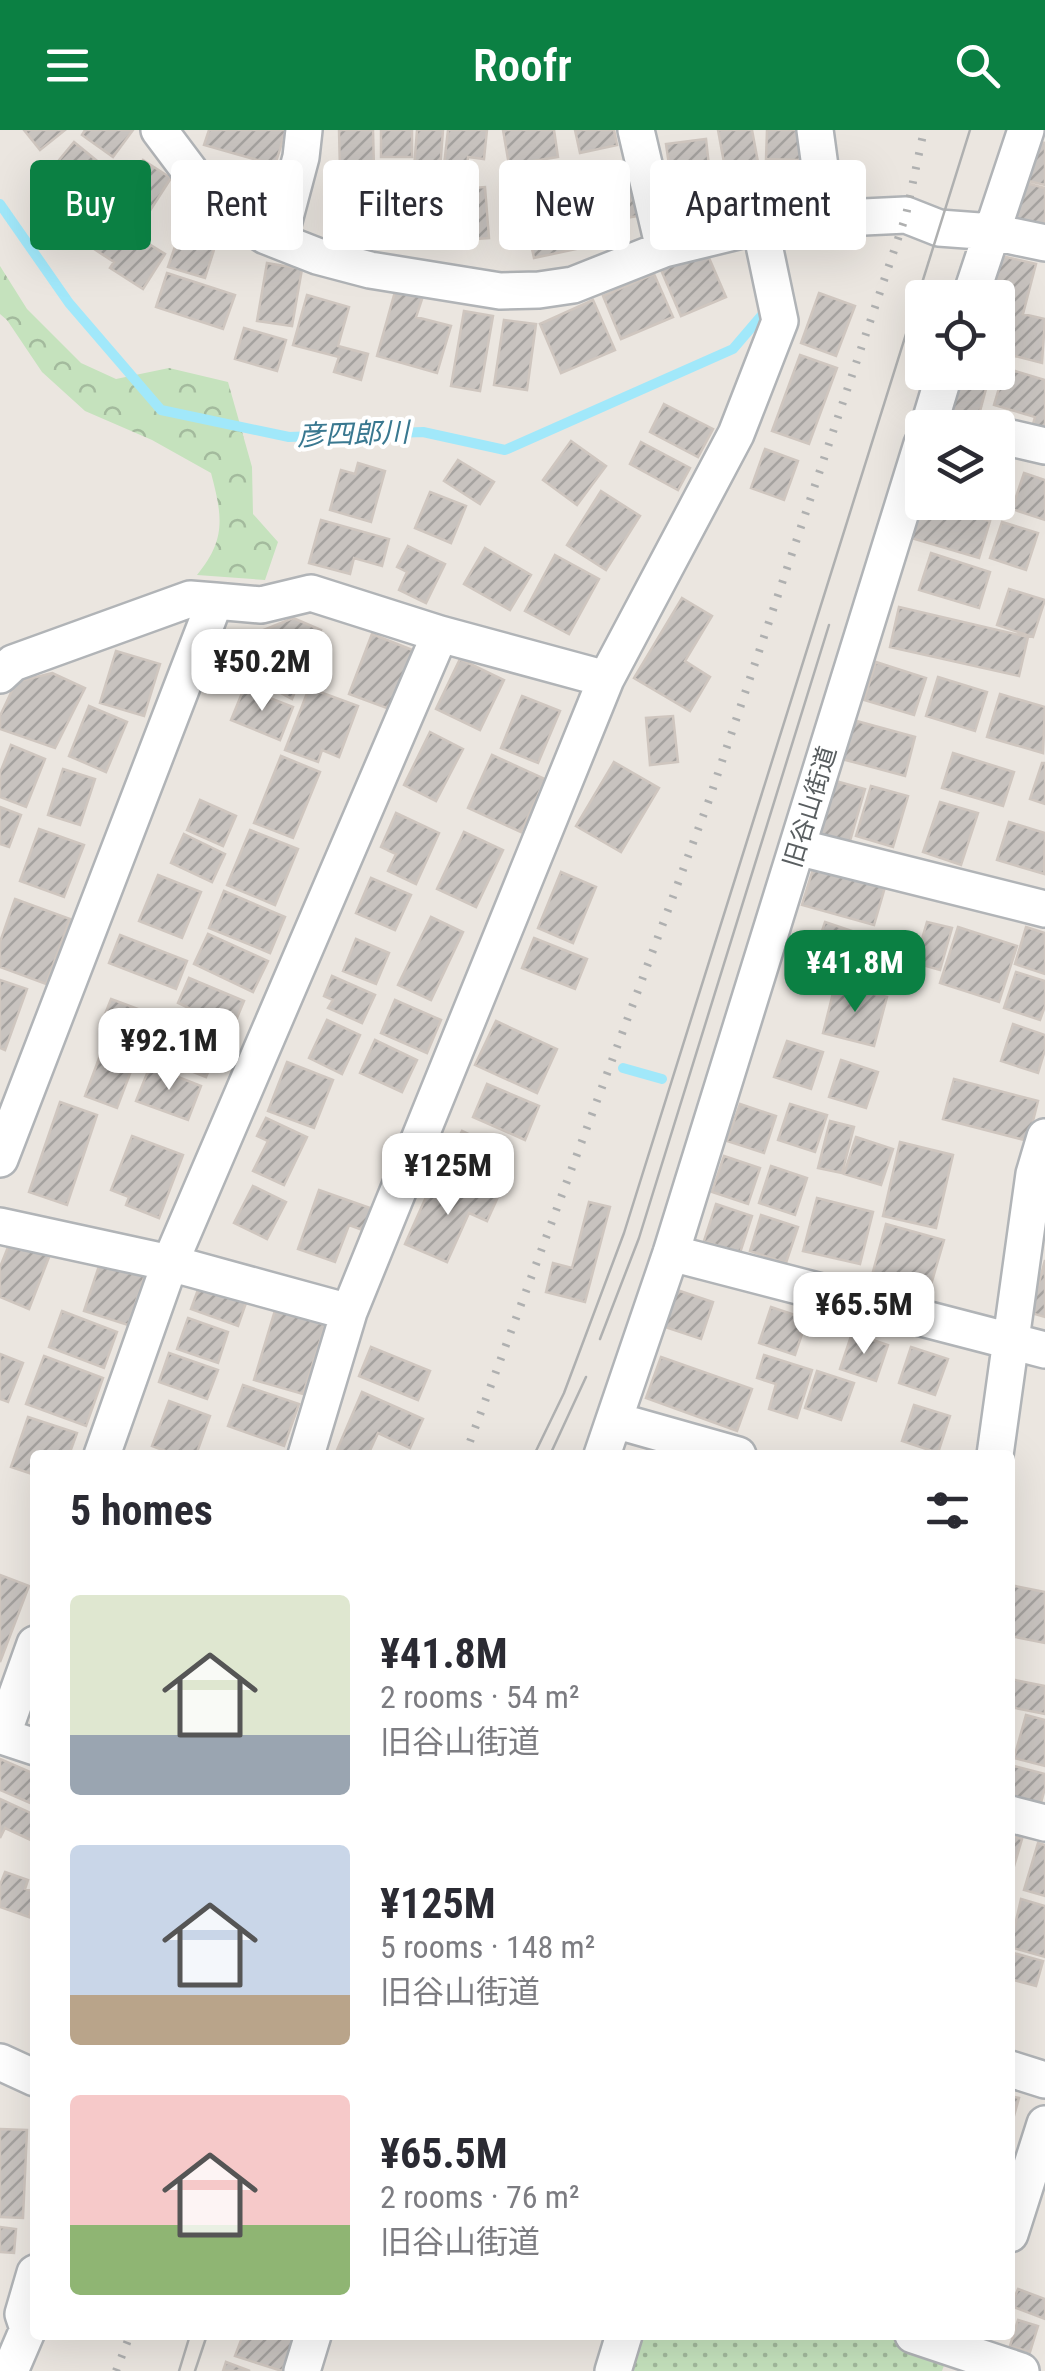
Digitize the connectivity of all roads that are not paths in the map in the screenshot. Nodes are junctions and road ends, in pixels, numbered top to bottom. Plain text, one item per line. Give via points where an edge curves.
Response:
1 (159, 130) edge
2 (304, 130) edge
3 (636, 130) edge
4 (815, 130) edge
5 (1026, 130) edge
6 (184, 160) edge
7 (300, 160) edge
8 (819, 160) edge
9 (650, 190) edge
10 (866, 217) edge
11 (993, 232) junction
12 (1045, 244) edge
13 (303, 250) edge
14 (661, 250) edge
15 (765, 250) edge
16 (976, 280) edge
17 (1015, 439) edge
18 (1045, 446) edge
19 (906, 520) edge
20 (215, 601) junction
21 (440, 634) junction
22 (0, 674) edge
23 (606, 679) junction
24 (797, 847) junction
25 (1045, 909) edge
26 (1045, 1137) edge
27 (0, 1159) edge
28 (0, 1226) edge
29 (672, 1252) junction
30 (170, 1263) junction
31 (349, 1312) junction
32 (1010, 1340) junction
33 (1045, 1350) edge
34 (614, 1420) junction
35 (104, 1450) edge
36 (308, 1450) edge
37 (604, 1450) edge
38 (720, 1450) edge
39 (996, 1450) edge
40 (30, 1658) edge
41 (30, 1745) edge
42 (1015, 1815) edge
43 (1045, 1823) edge
44 (0, 2062) edge
45 (1015, 2071) edge
46 (30, 2076) edge
47 (1045, 2080) edge
48 (1045, 2124) edge
49 (1015, 2218) edge
50 (30, 2281) edge
51 (12, 2310) edge
52 (312, 2340) edge
53 (622, 2340) edge
54 (930, 2340) edge
55 (972, 2353) edge
56 (10, 2371) edge
57 (302, 2371) edge
58 (613, 2371) edge
59 (1020, 2371) edge

1 - 6 street
2 - 7 street
3 - 9 street
4 - 8 street
5 - 11 street
10 - 11 street via 906,216 939,228
11 - 12 street
11 - 16 street
13 - 14 street via 370,270 500,291 573,285
15 - 23 street via 780,321 736,434
17 - 18 street
19 - 24 street, 旧谷山街道
20 - 21 street via 261,605 311,594
20 - 22 street via 190,600
20 - 27 street
21 - 23 street
21 - 30 street
23 - 31 street
24 - 25 street
24 - 29 street, 旧谷山街道
26 - 32 street
28 - 30 street
29 - 32 street
29 - 34 street, 旧谷山街道
30 - 31 street
30 - 35 street
31 - 36 street
32 - 33 street
32 - 39 street
34 - 37 street, 旧谷山街道
34 - 38 street
40 - 41 street via 2,1736
42 - 43 street
44 - 46 street
45 - 47 street
48 - 49 street
50 - 51 street
51 - 56 street via 28,2329
52 - 57 street
53 - 58 street
54 - 55 street
55 - 59 street

